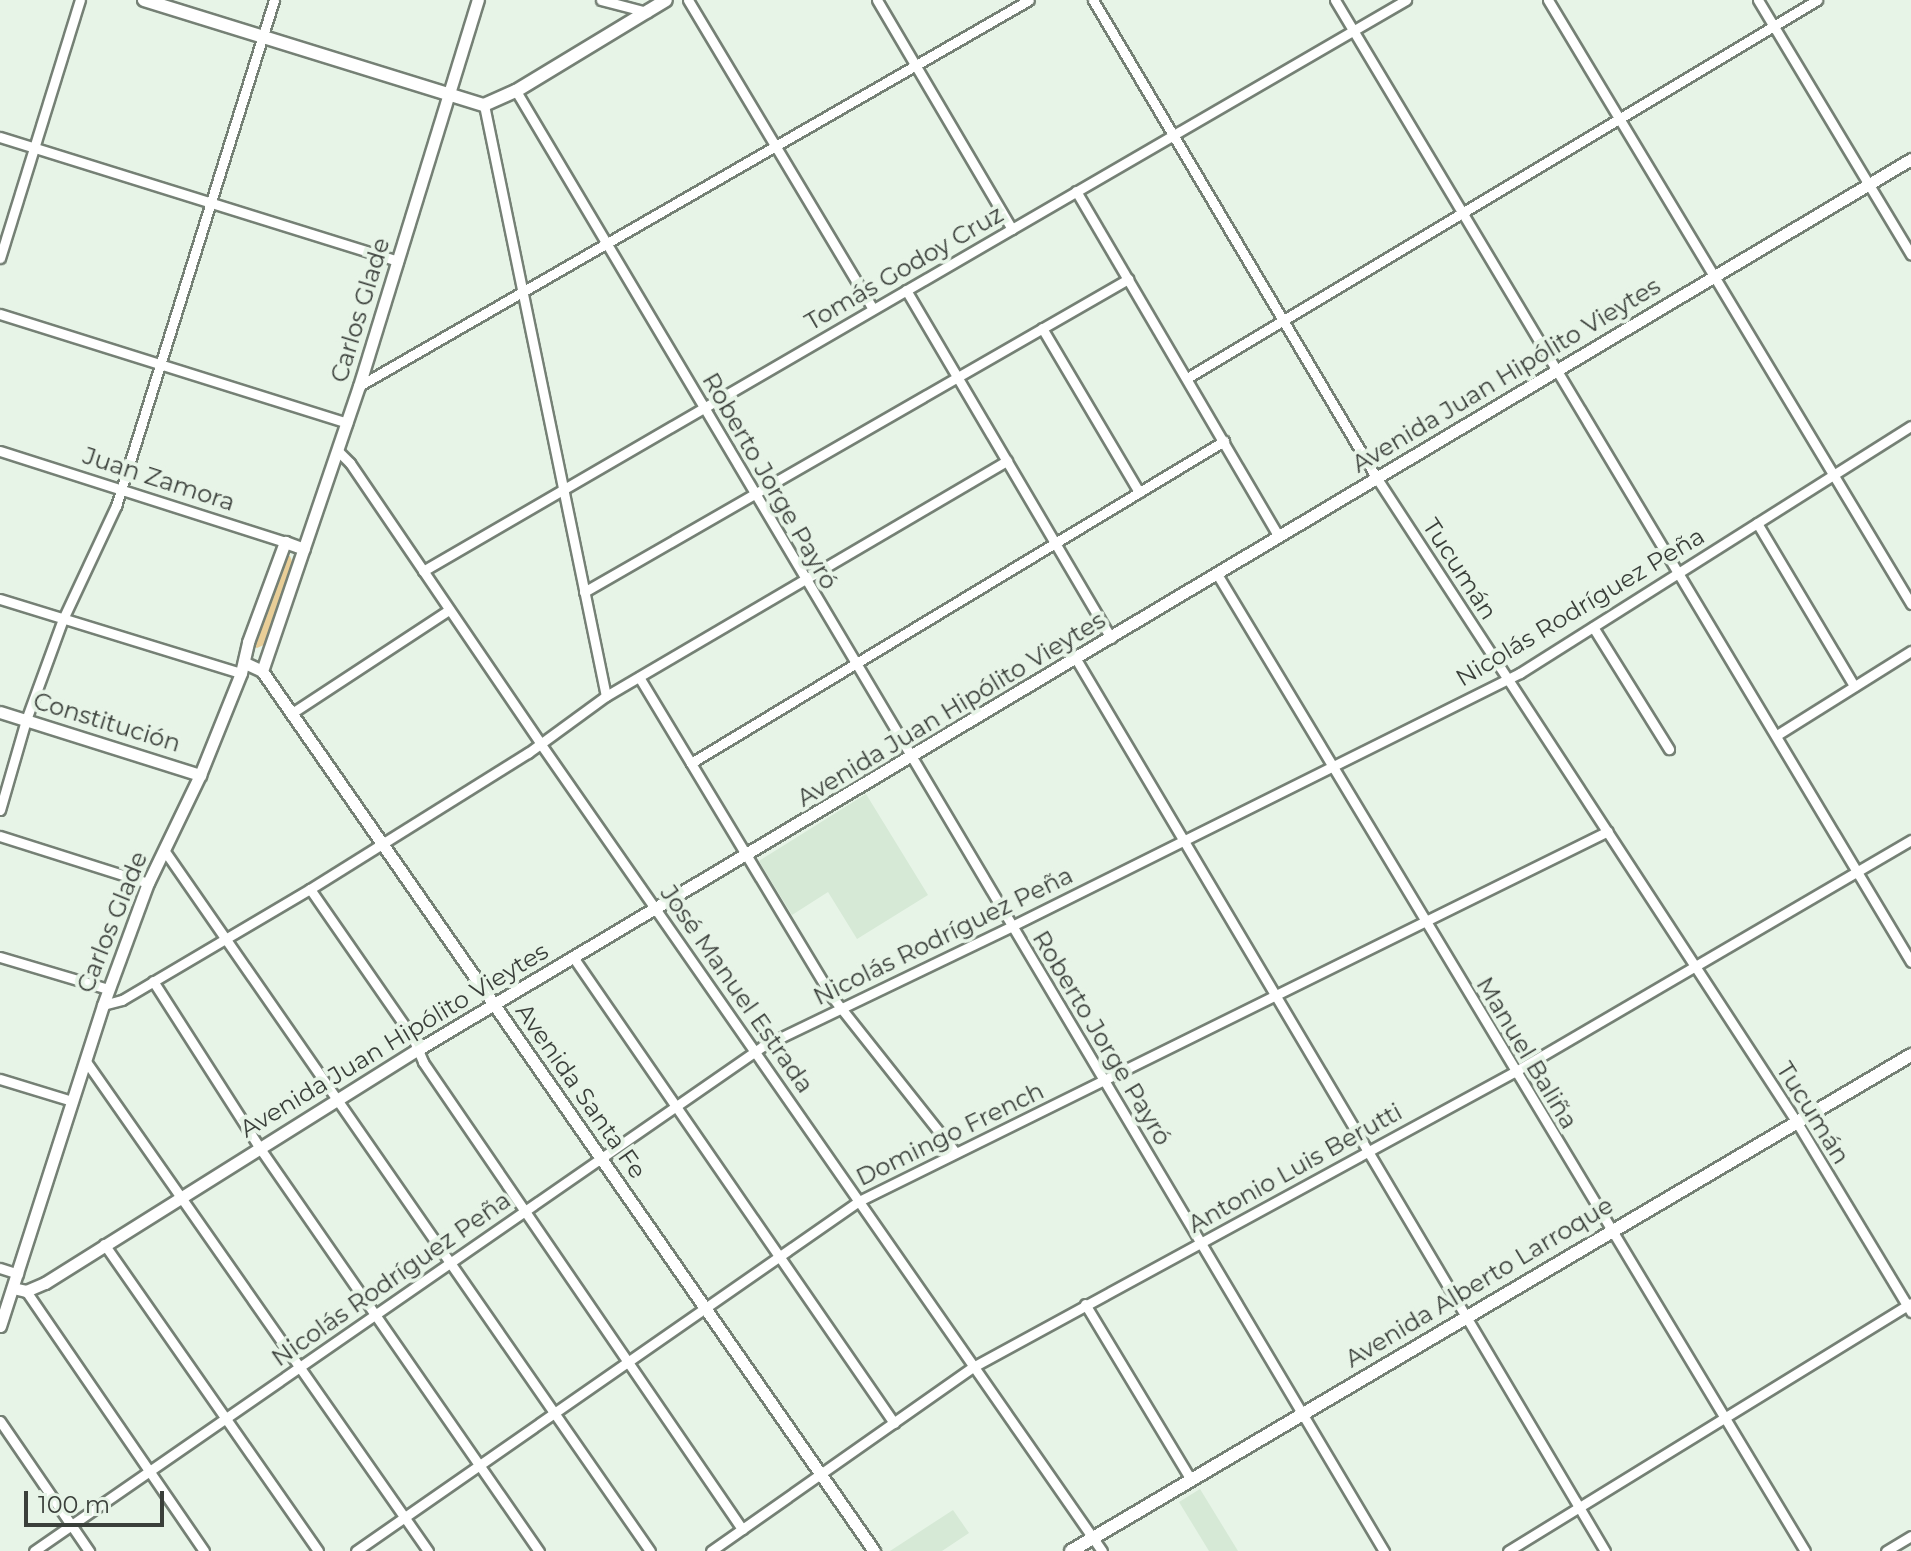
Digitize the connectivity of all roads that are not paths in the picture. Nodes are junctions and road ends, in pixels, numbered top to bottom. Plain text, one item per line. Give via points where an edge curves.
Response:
1 (80, 0) edge
2 (144, 0) edge
3 (274, 0) edge
4 (478, 0) edge
5 (601, 0) edge
6 (666, 0) edge
7 (688, 0) edge
8 (877, 0) edge
9 (1029, 0) edge
10 (1093, 0) edge
11 (1335, 0) edge
12 (1406, 0) edge
13 (1548, 0) edge
14 (1758, 0) edge
15 (1817, 0) edge
16 (647, 12) junction
17 (1774, 26) junction
18 (1353, 31) junction
19 (263, 37) junction
20 (916, 66) junction
21 (516, 91) junction
22 (449, 97) junction
23 (484, 105) junction
24 (1620, 119) junction
25 (1175, 134) junction
26 (0, 137) edge
27 (33, 147) junction
28 (776, 147) junction
29 (1911, 159) edge
30 (1869, 184) junction
31 (1076, 191) junction
32 (210, 202) junction
33 (1461, 214) junction
34 (1012, 229) junction
35 (607, 245) junction
36 (1911, 255) edge
37 (0, 258) edge
38 (398, 261) junction
39 (1715, 277) junction
40 (1128, 279) junction
41 (906, 290) junction
42 (523, 294) junction
43 (873, 309) junction
44 (0, 314) edge
45 (1282, 322) junction
46 (1042, 328) junction
47 (160, 364) junction
48 (1555, 372) junction
49 (957, 377) junction
50 (1187, 378) junction
51 (359, 386) junction
52 (704, 406) junction
53 (347, 423) junction
54 (1911, 426) edge
55 (1224, 441) junction
56 (0, 451) edge
57 (338, 451) junction
58 (1007, 461) junction
59 (1834, 476) junction
60 (1376, 477) junction
61 (563, 488) junction
62 (121, 490) junction
63 (1139, 492) junction
64 (756, 494) junction
65 (1757, 523) junction
66 (1279, 537) junction
67 (285, 542) junction
68 (1055, 543) junction
69 (304, 549) junction
70 (423, 571) junction
71 (1217, 574) junction
72 (1678, 574) junction
73 (804, 579) junction
74 (584, 592) junction
75 (0, 599) edge
76 (1911, 604) edge
77 (449, 610) junction
78 (63, 619) junction
79 (1593, 627) junction
80 (1111, 638) junction
81 (1911, 651) edge
82 (1076, 659) junction
83 (855, 664) junction
84 (243, 668) junction
85 (262, 671) junction
86 (639, 677) junction
87 (1508, 679) junction
88 (1854, 686) junction
89 (606, 696) junction
90 (0, 712) edge
91 (292, 713) junction
92 (26, 720) junction
93 (1777, 735) junction
94 (540, 743) junction
95 (1669, 749) dead end
96 (911, 758) junction
97 (691, 763) junction
98 (1333, 766) junction
99 (200, 775) junction
100 (0, 810) edge
101 (1608, 831) junction
102 (0, 836) edge
103 (1185, 840) junction
104 (1911, 840) edge
105 (383, 845) junction
106 (164, 850) junction
107 (746, 857) junction
108 (1857, 872) junction
109 (148, 883) junction
110 (310, 889) junction
111 (657, 908) junction
112 (1425, 921) junction
113 (1012, 926) junction
114 (226, 938) junction
115 (0, 957) edge
116 (573, 957) junction
117 (1911, 962) edge
118 (1696, 968) junction
119 (153, 981) junction
120 (108, 989) junction
121 (1277, 996) junction
122 (103, 1005) junction
123 (494, 1005) junction
124 (840, 1008) junction
125 (417, 1050) junction
126 (756, 1050) junction
127 (1911, 1055) edge
128 (85, 1060) junction
129 (1514, 1072) junction
130 (0, 1079) edge
131 (1103, 1081) junction
132 (336, 1099) junction
133 (72, 1101) junction
134 (676, 1105) junction
135 (1796, 1121) junction
136 (259, 1147) junction
137 (1370, 1149) junction
138 (955, 1152) junction
139 (600, 1157) junction
140 (181, 1195) junction
141 (859, 1201) junction
142 (525, 1209) junction
143 (1610, 1230) junction
144 (1202, 1243) junction
145 (104, 1244) junction
146 (779, 1256) junction
147 (449, 1262) junction
148 (0, 1268) edge
149 (18, 1274) junction
150 (13, 1288) junction
151 (26, 1291) junction
152 (1085, 1304) junction
153 (1910, 1307) edge
154 (705, 1308) junction
155 (376, 1313) junction
156 (1467, 1315) junction
157 (0, 1326) edge
158 (629, 1361) junction
159 (301, 1367) junction
160 (973, 1367) junction
161 (1302, 1412) junction
162 (555, 1415) junction
163 (1725, 1418) junction
164 (226, 1419) junction
165 (0, 1421) edge
166 (894, 1423) junction
167 (480, 1466) junction
168 (150, 1471) junction
169 (820, 1474) junction
170 (1190, 1478) junction
171 (1579, 1507) junction
172 (405, 1518) junction
173 (72, 1525) junction
174 (742, 1529) junction
175 (1911, 1536) edge
176 (1092, 1537) junction
177 (34, 1551) edge
178 (89, 1551) edge
179 (204, 1551) edge
180 (318, 1551) edge
181 (356, 1551) edge
182 (428, 1551) edge
183 (539, 1551) edge
184 (650, 1551) edge
185 (711, 1551) edge
186 (874, 1551) edge
187 (1071, 1551) edge
188 (1102, 1551) edge
189 (1384, 1551) edge
190 (1508, 1551) edge
191 (1605, 1551) edge
192 (1805, 1551) edge
193 (1886, 1551) edge

1 - 27 street
2 - 19 main road
3 - 19 street
4 - 22 street, Carlos Glade
5 - 16 street
6 - 16 main road
7 - 28 street
8 - 20 street
9 - 20 street
10 - 25 street, Tucumán
11 - 18 street
12 - 18 street, Tomás Godoy Cruz
13 - 24 street
14 - 17 street
15 - 17 street
16 - 21 main road
17 - 24 street
17 - 30 street
18 - 25 street, Tomás Godoy Cruz
18 - 33 street
19 - 22 main road
19 - 32 street
20 - 28 street
20 - 34 street
21 - 23 main road
21 - 35 street, Roberto Jorge Payró
22 - 23 main road
22 - 38 street, Carlos Glade
23 - 42 street
24 - 33 street
24 - 39 street
25 - 31 street, Tomás Godoy Cruz
25 - 45 street, Tucumán
26 - 27 street
27 - 32 street
27 - 37 street
28 - 35 street
28 - 43 street
29 - 30 street, Avenida Juan Hipólito Vieytes
30 - 36 street
30 - 39 street, Avenida Juan Hipólito Vieytes
31 - 34 street, Tomás Godoy Cruz
31 - 40 street
32 - 38 street
32 - 47 street
33 - 45 street
33 - 48 street
34 - 41 street, Tomás Godoy Cruz
35 - 42 street
35 - 52 street, Roberto Jorge Payró
38 - 51 street, Carlos Glade
39 - 48 street, Avenida Juan Hipólito Vieytes
39 - 59 street
40 - 46 street
40 - 50 street
41 - 43 street, Tomás Godoy Cruz
41 - 49 street
42 - 51 street
42 - 61 street
43 - 52 street, Tomás Godoy Cruz
44 - 47 street
45 - 50 street
45 - 60 street, Tucumán
46 - 49 street
46 - 63 street
47 - 53 street
47 - 62 street
48 - 60 street, Avenida Juan Hipólito Vieytes
48 - 72 street
49 - 58 street
49 - 64 street
50 - 55 street
51 - 53 street, Carlos Glade
52 - 61 street, Tomás Godoy Cruz
52 - 64 street, Roberto Jorge Payró
53 - 57 street, Carlos Glade
54 - 59 street, Nicolás Rodríguez Peña
55 - 63 street
55 - 66 street
56 - 62 street, Juan Zamora
57 - 69 street, Carlos Glade
57 - 70 street, José Manuel Estrada
58 - 68 street
58 - 73 street
59 - 65 street, Nicolás Rodríguez Peña
59 - 76 street
60 - 66 street, Avenida Juan Hipólito Vieytes
60 - 87 street, Tucumán
61 - 70 street, Tomás Godoy Cruz
61 - 74 street
62 - 67 street, Juan Zamora
62 - 78 street
63 - 68 street
64 - 73 street, Roberto Jorge Payró
64 - 74 street
65 - 72 street, Nicolás Rodríguez Peña
65 - 88 street
66 - 71 street, Avenida Juan Hipólito Vieytes
67 - 69 street, Juan Zamora
67 - 84 street, Carlos Glade
68 - 80 street
68 - 83 street
69 - 85 street, Carlos Glade
70 - 77 street, José Manuel Estrada
71 - 80 street, Avenida Juan Hipólito Vieytes
71 - 98 street, Manuel Baliña
72 - 79 street, Nicolás Rodríguez Peña
72 - 93 street
73 - 83 street, Roberto Jorge Payró
73 - 86 street
74 - 89 street
75 - 78 street
77 - 91 street
77 - 94 street, José Manuel Estrada
78 - 84 street
78 - 92 street
79 - 87 street, Nicolás Rodríguez Peña
79 - 95 street
80 - 82 street, Avenida Juan Hipólito Vieytes
81 - 88 street
82 - 96 street, Avenida Juan Hipólito Vieytes
82 - 103 street
83 - 96 street, Roberto Jorge Payró
83 - 97 street
84 - 85 street, Avenida Santa Fe
84 - 99 street, Carlos Glade
85 - 91 street, Avenida Santa Fe
86 - 89 street
86 - 97 street
87 - 98 street, Nicolás Rodríguez Peña
87 - 101 street, Tucumán
88 - 93 street
89 - 94 street
90 - 92 street, Constitución
91 - 105 street, Avenida Santa Fe
92 - 99 street, Constitución
92 - 100 street
93 - 108 street
94 - 105 street
94 - 111 street, José Manuel Estrada
96 - 107 street, Avenida Juan Hipólito Vieytes
96 - 113 street, Roberto Jorge Payró
97 - 107 street
98 - 103 street, Nicolás Rodríguez Peña
98 - 112 street, Manuel Baliña
99 - 106 street, Carlos Glade
101 - 112 street, Domingo French
101 - 118 street, Tucumán
102 - 109 street
103 - 113 street, Nicolás Rodríguez Peña
103 - 121 street
104 - 108 street, Antonio Luis Berutti
105 - 110 street
105 - 123 street, Avenida Santa Fe
106 - 109 street, Carlos Glade
106 - 114 street
107 - 111 street, Avenida Juan Hipólito Vieytes
107 - 124 street
108 - 117 street
108 - 118 street, Antonio Luis Berutti
109 - 120 street, Carlos Glade
110 - 114 street
110 - 125 street
111 - 116 street, Avenida Juan Hipólito Vieytes
111 - 126 street, José Manuel Estrada
112 - 121 street, Domingo French
112 - 129 street, Manuel Baliña
113 - 124 street, Nicolás Rodríguez Peña
113 - 131 street, Roberto Jorge Payró
114 - 119 street
114 - 132 street
115 - 120 street
116 - 123 street, Avenida Juan Hipólito Vieytes
116 - 134 street
118 - 129 street, Antonio Luis Berutti
118 - 135 street, Tucumán
119 - 122 street
119 - 136 street
120 - 122 street, Carlos Glade
121 - 131 street, Domingo French
121 - 137 street
122 - 128 street, Carlos Glade
123 - 125 street, Avenida Juan Hipólito Vieytes
123 - 139 street, Avenida Santa Fe
124 - 126 street, Nicolás Rodríguez Peña
124 - 138 street
125 - 132 street, Avenida Juan Hipólito Vieytes
125 - 142 street
126 - 134 street, Nicolás Rodríguez Peña
126 - 141 street, José Manuel Estrada
127 - 135 main road, Avenida Alberto Larroque
128 - 133 street, Carlos Glade
128 - 140 street
129 - 137 street, Antonio Luis Berutti
129 - 143 street, Manuel Baliña
130 - 133 street
131 - 138 street, Domingo French
131 - 144 street, Roberto Jorge Payró
132 - 136 street, Avenida Juan Hipólito Vieytes
132 - 147 street
133 - 149 street, Carlos Glade
134 - 139 street, Nicolás Rodríguez Peña
134 - 146 street
135 - 143 main road, Avenida Alberto Larroque
135 - 153 street, Tucumán
136 - 140 street, Avenida Juan Hipólito Vieytes
136 - 155 street
137 - 144 street, Antonio Luis Berutti
137 - 156 street
138 - 141 street, Domingo French
139 - 142 street, Nicolás Rodríguez Peña
139 - 154 street, Avenida Santa Fe
140 - 145 street, Avenida Juan Hipólito Vieytes
140 - 159 street
141 - 146 street, Domingo French
141 - 160 street, José Manuel Estrada
142 - 147 street, Nicolás Rodríguez Peña
142 - 158 street
143 - 156 main road, Avenida Alberto Larroque
143 - 163 street, Manuel Baliña
144 - 152 street, Antonio Luis Berutti
144 - 161 street, Roberto Jorge Payró
145 - 151 street, Avenida Juan Hipólito Vieytes
145 - 164 street
146 - 154 street, Domingo French
146 - 166 street
147 - 155 street, Nicolás Rodríguez Peña
147 - 162 street
148 - 149 street
149 - 150 street, Carlos Glade
150 - 151 street
150 - 157 street, Carlos Glade
151 - 168 street
152 - 160 street, Antonio Luis Berutti
152 - 170 street
153 - 163 street
154 - 158 street, Domingo French
154 - 169 street, Avenida Santa Fe
155 - 159 street, Nicolás Rodríguez Peña
155 - 167 street
156 - 161 main road, Avenida Alberto Larroque
156 - 171 street
158 - 162 street, Domingo French
158 - 174 street
159 - 164 street, Nicolás Rodríguez Peña
159 - 172 street
160 - 166 street, Antonio Luis Berutti
160 - 176 street, José Manuel Estrada
161 - 170 main road, Avenida Alberto Larroque
161 - 189 street, Roberto Jorge Payró
162 - 167 street, Domingo French
162 - 184 street
163 - 171 street
163 - 192 street, Manuel Baliña
164 - 168 street, Nicolás Rodríguez Peña
164 - 180 street
165 - 173 street
166 - 169 street, Antonio Luis Berutti
167 - 172 street, Domingo French
167 - 183 street
168 - 173 street, Nicolás Rodríguez Peña
168 - 179 street
169 - 174 street, Antonio Luis Berutti
169 - 186 street, Avenida Santa Fe
170 - 176 main road, Avenida Alberto Larroque
171 - 190 street
171 - 191 street
172 - 181 street, Domingo French
172 - 182 street
173 - 177 street, Nicolás Rodríguez Peña
173 - 178 street
174 - 185 street, Antonio Luis Berutti
175 - 193 street
176 - 187 main road, Avenida Alberto Larroque
176 - 188 street, José Manuel Estrada

